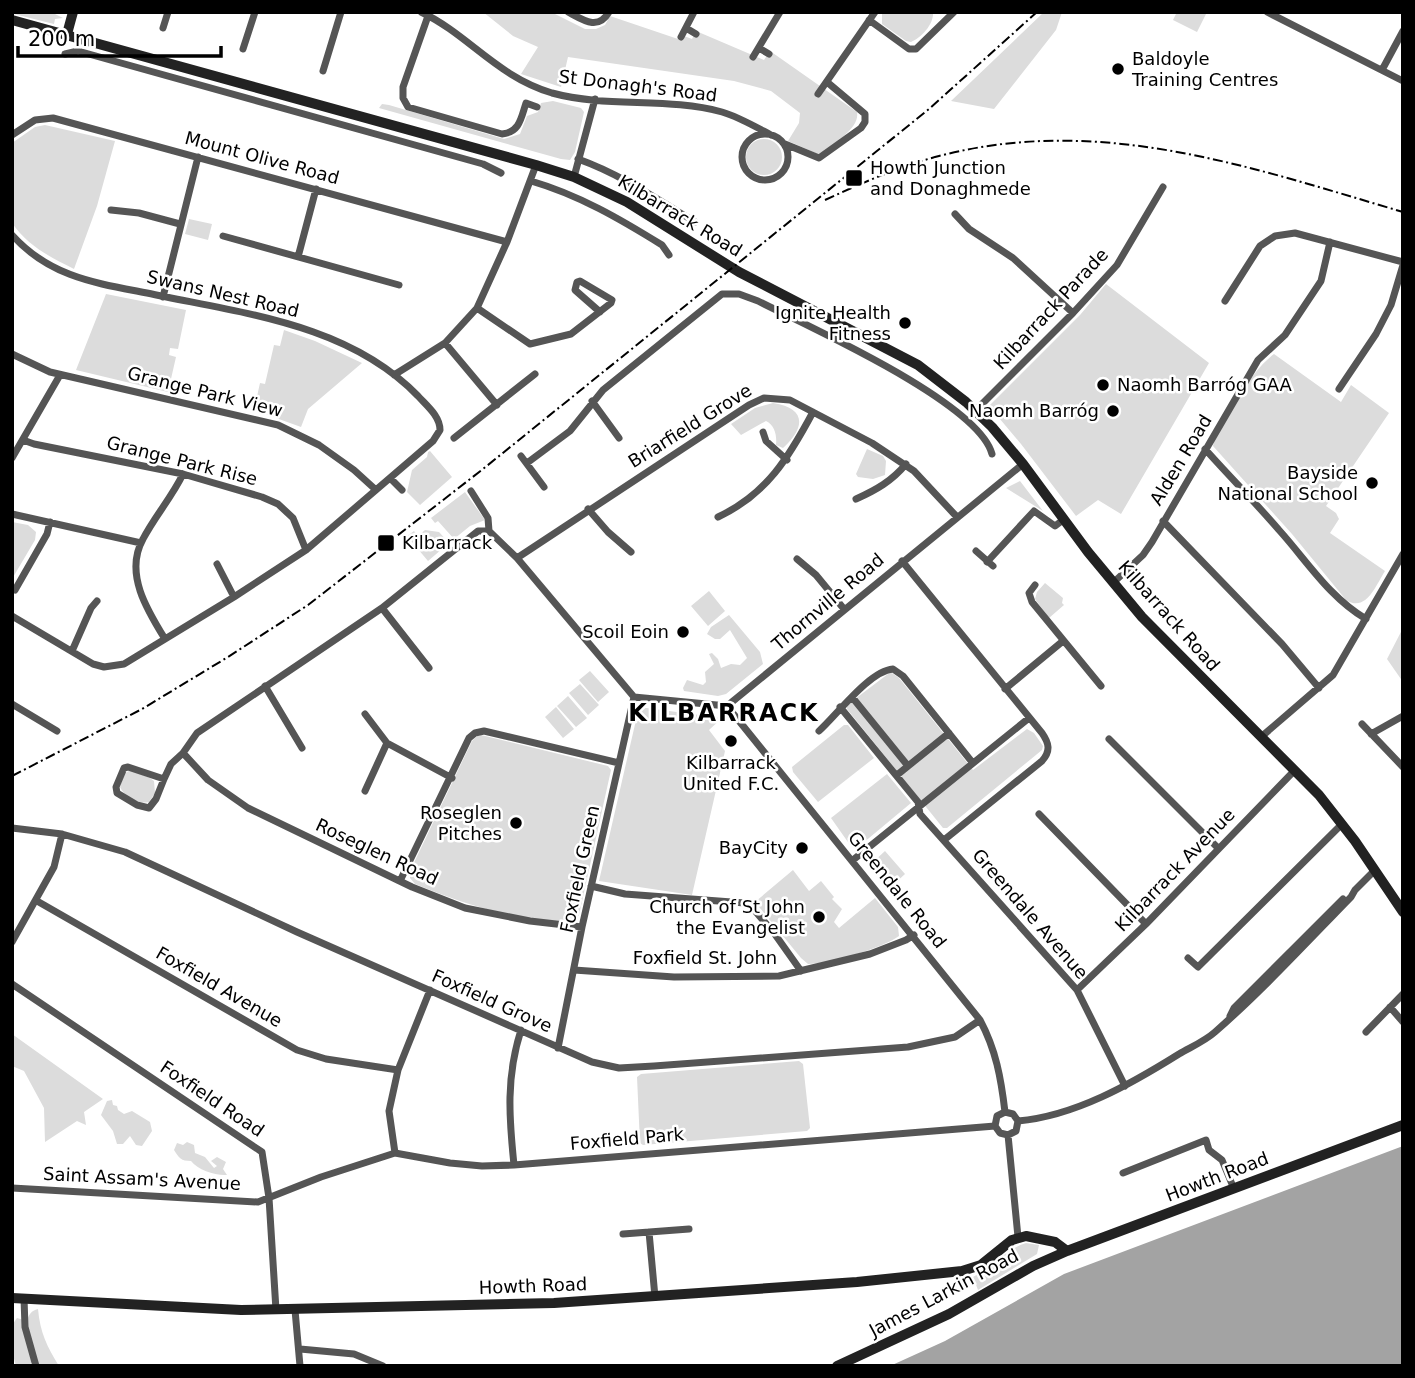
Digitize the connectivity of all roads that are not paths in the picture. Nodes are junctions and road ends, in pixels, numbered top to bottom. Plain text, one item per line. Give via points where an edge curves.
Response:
1 (73, 12) edge
2 (168, 12) edge
3 (255, 12) edge
4 (341, 12) edge
5 (568, 12) edge
6 (609, 12) edge
7 (694, 12) edge
8 (780, 12) edge
9 (875, 12) edge
10 (939, 12) edge
11 (954, 12) edge
12 (1267, 12) edge
13 (424, 14) edge
14 (947, 19) junction
15 (12, 20) edge
16 (869, 20) junction
17 (163, 28) dead end
18 (686, 28) junction
19 (1403, 31) edge
20 (67, 34) junction
21 (696, 34) dead end
22 (681, 37) dead end
23 (759, 48) junction
24 (243, 49) dead end
25 (133, 52) junction
26 (65, 54) dead end
27 (769, 54) dead end
28 (753, 57) dead end
29 (130, 66) junction
30 (1382, 70) junction
31 (323, 71) dead end
32 (1403, 81) edge
33 (827, 82) junction
34 (818, 94) dead end
35 (594, 99) junction
36 (537, 107) dead end
37 (746, 123) junction
38 (12, 135) edge
39 (771, 135) junction
40 (432, 136) junction
41 (750, 139) junction
42 (785, 144) junction
43 (428, 149) junction
44 (198, 157) junction
45 (578, 159) junction
46 (536, 165) junction
47 (501, 173) dead end
48 (574, 177) junction
49 (531, 181) junction
50 (1163, 187) dead end
51 (316, 189) junction
52 (111, 209) dead end
53 (956, 214) dead end
54 (695, 222) dead end
55 (180, 224) junction
56 (12, 235) edge
57 (223, 236) dead end
58 (507, 242) junction
59 (1329, 242) junction
60 (669, 254) dead end
61 (298, 257) junction
62 (1403, 263) edge
63 (398, 285) dead end
64 (163, 297) junction
65 (1225, 301) dead end
66 (477, 308) junction
67 (600, 312) junction
68 (1073, 313) junction
69 (445, 343) junction
70 (12, 354) edge
71 (898, 354) junction
72 (890, 369) junction
73 (523, 371) dead end
74 (60, 375) junction
75 (394, 375) junction
76 (1339, 389) dead end
77 (592, 401) junction
78 (497, 405) junction
79 (975, 411) junction
80 (813, 412) junction
81 (452, 427) dead end
82 (763, 432) dead end
83 (619, 438) dead end
84 (23, 440) junction
85 (1205, 450) junction
86 (992, 454) dead end
87 (521, 456) dead end
88 (12, 457) edge
89 (787, 460) junction
90 (527, 463) junction
91 (906, 464) junction
92 (1023, 464) junction
93 (183, 474) junction
94 (390, 478) junction
95 (544, 487) dead end
96 (376, 490) junction
97 (402, 490) dead end
98 (471, 491) dead end
99 (856, 499) dead end
100 (588, 509) junction
101 (12, 514) edge
102 (719, 517) dead end
103 (957, 517) junction
104 (1063, 520) junction
105 (50, 522) junction
106 (1163, 522) junction
107 (489, 531) junction
108 (141, 543) junction
109 (306, 550) junction
110 (976, 551) dead end
111 (631, 552) dead end
112 (1403, 554) edge
113 (517, 558) junction
114 (797, 559) dead end
115 (902, 561) junction
116 (218, 564) dead end
117 (1114, 582) junction
118 (1035, 584) dead end
119 (15, 590) dead end
120 (234, 597) junction
121 (97, 601) dead end
122 (382, 608) junction
123 (844, 609) junction
124 (12, 616) edge
125 (1366, 619) junction
126 (165, 639) junction
127 (1063, 641) junction
128 (72, 651) junction
129 (429, 668) dead end
130 (265, 686) junction
131 (1101, 686) dead end
132 (1320, 688) junction
133 (1005, 689) junction
134 (634, 697) junction
135 (852, 697) junction
136 (12, 704) edge
137 (727, 706) junction
138 (840, 706) junction
139 (365, 714) dead end
140 (1403, 716) edge
141 (1029, 718) junction
142 (1362, 724) dead end
143 (57, 731) dead end
144 (819, 731) dead end
145 (948, 733) junction
146 (1371, 734) junction
147 (1261, 737) junction
148 (1109, 739) dead end
149 (387, 743) junction
150 (302, 748) dead end
151 (183, 753) junction
152 (972, 762) junction
153 (619, 763) junction
154 (908, 766) junction
155 (1403, 766) edge
156 (1294, 770) junction
157 (897, 775) junction
158 (452, 778) junction
159 (164, 779) junction
160 (365, 791) dead end
161 (919, 808) junction
162 (1039, 814) dead end
163 (1342, 824) junction
164 (12, 828) edge
165 (62, 834) junction
166 (944, 840) junction
167 (1218, 848) junction
168 (853, 860) junction
169 (1374, 871) junction
170 (400, 881) junction
171 (591, 886) junction
172 (37, 901) junction
173 (1403, 912) edge
174 (1146, 924) junction
175 (582, 927) junction
176 (914, 935) junction
177 (12, 942) edge
178 (1188, 958) dead end
179 (574, 970) junction
180 (801, 971) junction
181 (12, 984) edge
182 (430, 990) junction
183 (1077, 990) junction
184 (1403, 994) edge
185 (1390, 1007) junction
186 (980, 1020) junction
187 (1403, 1022) edge
188 (521, 1030) junction
189 (1366, 1032) dead end
190 (558, 1048) junction
191 (398, 1070) junction
192 (1125, 1086) junction
193 (1005, 1112) junction
194 (1018, 1121) junction
195 (1403, 1125) edge
196 (995, 1126) junction
197 (1008, 1135) junction
198 (395, 1153) junction
199 (514, 1165) junction
200 (1123, 1173) dead end
201 (12, 1188) edge
202 (1234, 1189) junction
203 (269, 1198) junction
204 (689, 1228) dead end
205 (649, 1232) junction
206 (624, 1234) dead end
207 (1018, 1237) junction
208 (1044, 1240) junction
209 (1066, 1251) junction
210 (1051, 1258) junction
211 (655, 1297) junction
212 (18, 1298) edge
213 (276, 1310) junction
214 (295, 1310) junction
215 (300, 1349) junction
216 (36, 1366) edge
217 (300, 1366) edge
218 (383, 1366) edge
219 (837, 1366) edge

1 - 20 main road
2 - 17 street
3 - 24 street
4 - 31 street
5 - 6 street via 597,24
7 - 18 street
8 - 23 street
9 - 16 street
10 - 14 street
11 - 14 street
12 - 30 street
13 - 35 street, St Donagh's Road via 524,82
13 - 36 street via 403,87 408,107 502,134 519,127 526,103
14 - 16 street via 916,49 909,49
15 - 20 main road, Kilbarrack Road
16 - 33 street
18 - 21 street
18 - 22 street
19 - 30 street
20 - 25 main road, Kilbarrack Road
23 - 27 street
23 - 28 street
25 - 29 street
25 - 40 main road, Kilbarrack Road
26 - 29 street via 78,51
29 - 43 street
30 - 32 street
33 - 34 street
33 - 42 street, St Donagh's Road via 865,114 865,122 819,158
35 - 37 street, St Donagh's Road via 723,112
35 - 45 street
37 - 39 street, St Donagh's Road
37 - 41 street
38 - 44 street, Mount Olive Road via 35,120 53,118
39 - 41 street
39 - 42 street, St Donagh's Road
40 - 43 street
40 - 46 main road, Kilbarrack Road
41 - 42 street via 742,151 743,166 761,180 776,177 786,167
43 - 47 street
44 - 51 street, Mount Olive Road
44 - 55 street
45 - 48 street
45 - 54 street
46 - 48 main road, Kilbarrack Road
46 - 49 street
48 - 71 main road, Kilbarrack Road via 627,202 758,282
49 - 58 street
49 - 60 street, Kilbarrack Road via 597,206 662,245
50 - 68 street, Kilbarrack Parade via 1116,265
51 - 58 street, Mount Olive Road
51 - 61 street
52 - 55 street
53 - 68 street
55 - 64 street
56 - 64 street, Swans Nest Road via 29,252 77,278
57 - 61 street
58 - 66 street
59 - 62 street
59 - 65 street via 1295,233 1268,239
59 - 85 street, Alden Road via 1321,281 1284,335 1258,360
61 - 63 street
62 - 76 street via 1391,305
64 - 75 street, Swans Nest Road via 278,320 365,357
66 - 67 street via 530,344 571,334
66 - 69 street
67 - 67 street via 612,300 577,282 575,290
68 - 79 street, Kilbarrack Parade
69 - 75 street
69 - 78 street
70 - 74 street, Grange Park View
71 - 72 street
71 - 79 main road, Kilbarrack Road
72 - 77 street via 758,301 722,294
72 - 86 street via 961,415 987,442
73 - 78 street via 532,376
74 - 84 street
74 - 96 street, Grange Park View via 278,425 318,445
75 - 94 street, Swans Nest Road via 428,406 440,430
77 - 83 street
77 - 90 street via 570,431
78 - 81 street via 456,436
79 - 92 main road, Kilbarrack Road
80 - 89 street
80 - 91 street, Briarfield Grove
80 - 100 street, Briarfield Grove via 790,400 764,398
82 - 89 street via 766,442
84 - 88 street
84 - 93 street, Grange Park Rise
85 - 106 street, Alden Road
85 - 125 street via 1326,587
87 - 90 street
89 - 102 street via 773,477
90 - 95 street
91 - 99 street via 879,489
91 - 103 street, Briarfield Grove
92 - 103 street, Thornville Road
92 - 104 main road, Kilbarrack Road
93 - 108 street
93 - 109 street, Grange Park Rise via 278,505 293,518
94 - 96 street, Swans Nest Road
94 - 97 street
96 - 109 street, Swans Nest Road
98 - 107 street via 488,518
100 - 111 street
100 - 113 street, Briarfield Grove
101 - 105 street
103 - 115 street, Thornville Road
104 - 110 street via 1055,526 1034,511 990,564
104 - 117 main road, Kilbarrack Road
105 - 108 street
105 - 119 street
106 - 117 street, Alden Road via 1143,555
106 - 132 street
107 - 113 street
107 - 122 street via 478,531
108 - 126 street via 139,591
109 - 120 street, Swans Nest Road
112 - 125 street
113 - 134 street
114 - 123 street
115 - 123 street, Thornville Road
115 - 133 street
116 - 120 street
117 - 147 main road, Kilbarrack Road via 1164,641
118 - 127 street via 1029,593 1031,602
120 - 126 street, Swans Nest Road
121 - 128 street
122 - 129 street
122 - 130 street
123 - 137 street, Thornville Road
124 - 128 street, Swans Nest Road
125 - 132 street via 1345,658
126 - 128 street, Swans Nest Road via 114,666 93,664
127 - 131 street
127 - 133 street
130 - 150 street
130 - 151 street via 197,733
132 - 147 street
133 - 141 street
134 - 137 street
134 - 153 street, Foxfield Green
135 - 138 street
135 - 145 street via 893,669
135 - 154 street
136 - 143 street
137 - 168 street, Greendale Road
138 - 144 street
138 - 157 street, Greendale Avenue
139 - 149 street
140 - 146 street
141 - 152 street
141 - 166 street via 1047,740 1047,756
142 - 146 street
145 - 152 street
145 - 154 street
146 - 155 street
147 - 156 main road, Kilbarrack Road
148 - 167 street
149 - 158 street
149 - 160 street
151 - 159 street
151 - 170 street, Roseglen Road via 208,780 241,804
152 - 161 street
153 - 158 street via 479,731 469,738
153 - 171 street, Foxfield Green
154 - 157 street
156 - 163 main road, Kilbarrack Road
156 - 167 street, Kilbarrack Avenue
157 - 161 street, Greendale Avenue
158 - 170 street
159 - 159 street via 124,768 117,793 149,808
161 - 166 street, Greendale Avenue
161 - 168 street
162 - 174 street
163 - 169 main road, Kilbarrack Road
163 - 178 street via 1198,967
164 - 165 street, Foxfield Grove
165 - 172 street via 54,867
165 - 182 street, Foxfield Grove via 125,852
166 - 183 street, Greendale Avenue
167 - 174 street, Kilbarrack Avenue
168 - 176 street, Greendale Road
169 - 173 main road, Kilbarrack Road
169 - 192 street via 1239,1012 1213,1034
170 - 175 street, Roseglen Road via 465,908
171 - 175 street, Foxfield Green
171 - 180 street via 625,894 750,905
172 - 177 street
172 - 191 street, Foxfield Avenue via 298,1050
174 - 183 street, Kilbarrack Avenue
175 - 179 street, Foxfield Green
176 - 180 street, Foxfield St. John via 870,954
176 - 186 street, Greendale Road
179 - 180 street, Foxfield St. John via 674,977 779,976
179 - 190 street, Foxfield Green
181 - 203 street, Foxfield Road via 262,1152
182 - 188 street, Foxfield Grove
182 - 191 street
183 - 192 street, Greendale Avenue
184 - 185 street
185 - 187 street
185 - 189 street
186 - 190 street, Foxfield Grove via 955,1037 908,1047 654,1066 605,1066
186 - 193 street, Greendale Road via 1000,1069
188 - 190 street, Foxfield Grove
188 - 199 street via 509,1079
191 - 198 street via 389,1111
192 - 194 street via 1059,1112
193 - 194 street
193 - 196 street
194 - 197 street via 1016,1131
195 - 202 main road, Howth Road
196 - 197 street
196 - 199 street, Foxfield Park
197 - 207 street
198 - 199 street, Foxfield Park via 450,1163
198 - 203 street, Foxfield Park
200 - 202 street via 1206,1140 1209,1150 1222,1160
201 - 203 street, Saint Assam's Avenue via 258,1202
202 - 209 main road, Howth Road
203 - 213 street, Foxfield Road
204 - 205 street
205 - 206 street
205 - 211 street
207 - 208 main road
207 - 211 main road, Howth Road via 981,1265 965,1270
208 - 209 main road
208 - 210 main road
209 - 210 main road, James Larkin Road
210 - 219 main road, James Larkin Road via 949,1314
211 - 214 main road, Howth Road
212 - 213 main road, Howth Road
212 - 216 street
213 - 214 main road, Howth Road
214 - 215 street
215 - 217 street
215 - 218 street via 354,1354

